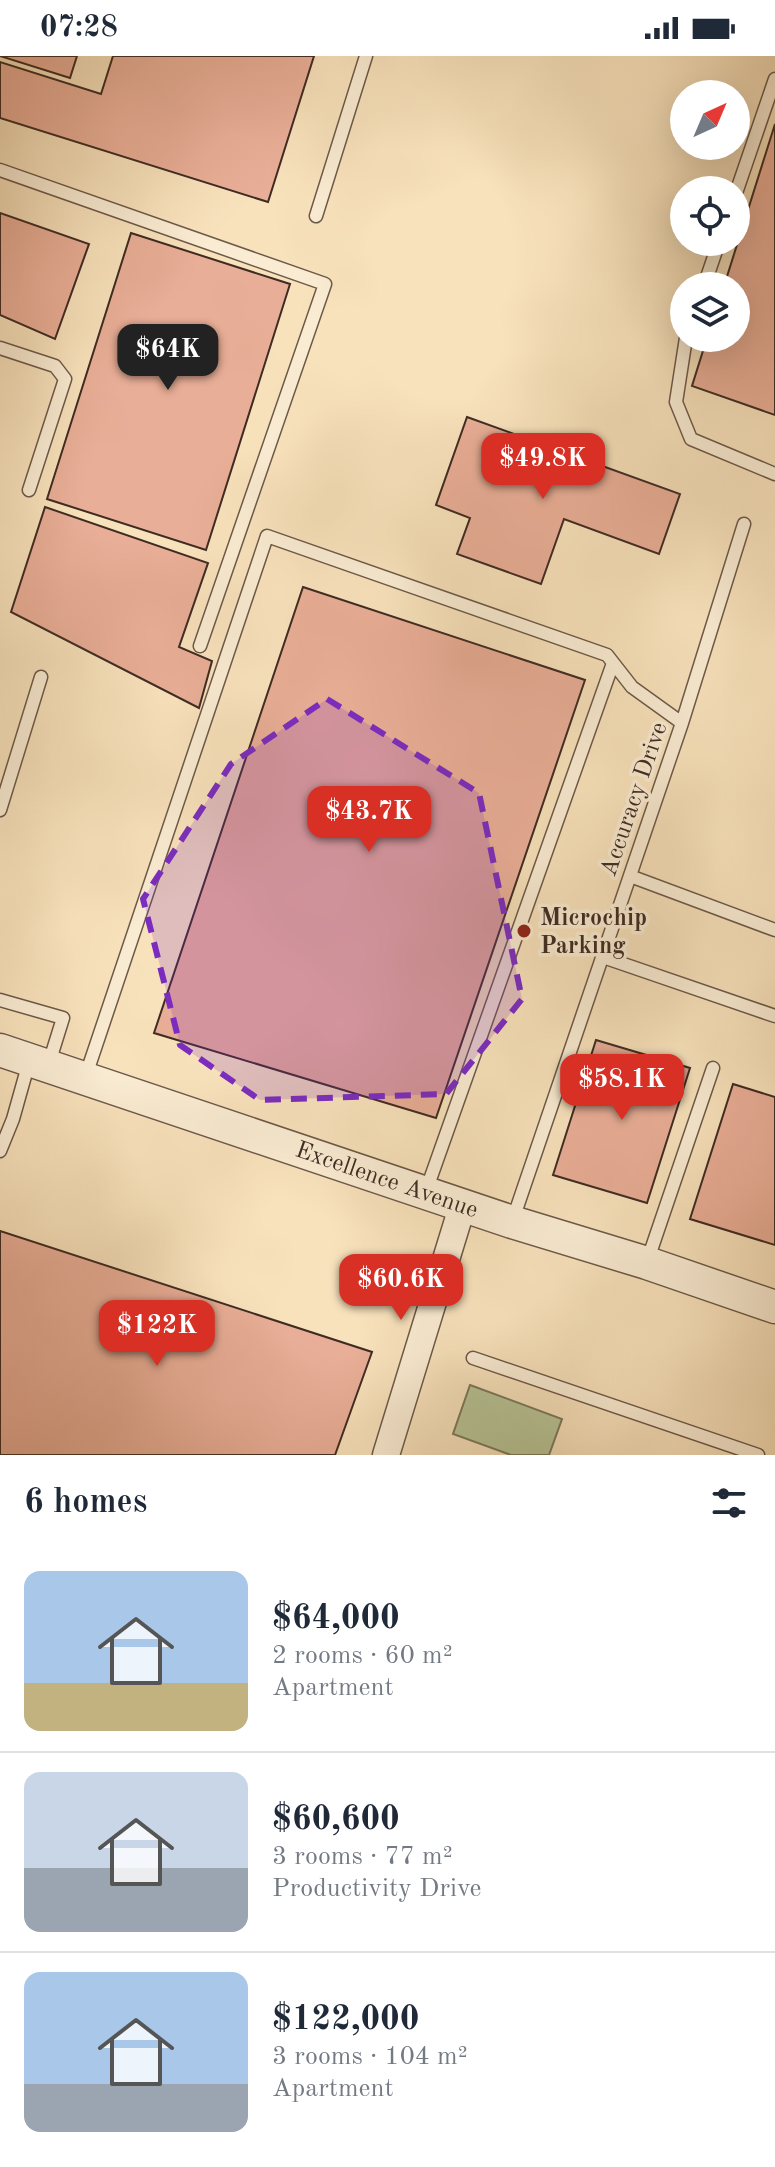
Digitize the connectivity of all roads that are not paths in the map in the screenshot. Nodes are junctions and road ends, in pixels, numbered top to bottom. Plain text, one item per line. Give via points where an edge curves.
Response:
1 (366, 56) edge
2 (775, 79) edge
3 (0, 170) edge
4 (742, 176) edge
5 (316, 216) dead end
6 (0, 348) edge
7 (684, 352) edge
8 (775, 474) edge
9 (29, 490) dead end
10 (744, 524) dead end
11 (200, 646) dead end
12 (613, 663) junction
13 (41, 677) dead end
14 (682, 723) junction
15 (0, 810) edge
16 (630, 876) junction
17 (775, 930) edge
18 (603, 957) junction
19 (0, 1000) edge
20 (775, 1016) edge
21 (26, 1058) edge
22 (713, 1068) dead end
23 (85, 1079) junction
24 (6, 1116) edge
25 (0, 1151) edge
26 (426, 1191) junction
27 (463, 1204) junction
28 (512, 1222) junction
29 (647, 1263) junction
30 (775, 1307) edge
31 (473, 1358) dead end
32 (386, 1455) edge
33 (758, 1455) edge

1 - 5 lane
2 - 4 lane
3 - 11 lane via 325,284
6 - 9 lane via 55,366 65,379
7 - 8 lane via 676,402 691,439
10 - 14 lane, Accuracy Drive
12 - 14 lane via 632,687
12 - 23 lane via 607,655 267,536
12 - 26 lane
13 - 15 lane
14 - 16 lane, Accuracy Drive
16 - 17 lane
16 - 18 lane, Accuracy Drive
18 - 20 lane
18 - 28 lane, Accuracy Drive
19 - 21 lane via 63,1018
21 - 23 street, Excellence Avenue
21 - 24 lane
22 - 29 lane
23 - 26 street, Excellence Avenue
24 - 25 lane
26 - 27 street, Excellence Avenue
27 - 28 street, Excellence Avenue
27 - 32 street
28 - 29 street, Excellence Avenue
29 - 30 street, Excellence Avenue
31 - 33 lane

